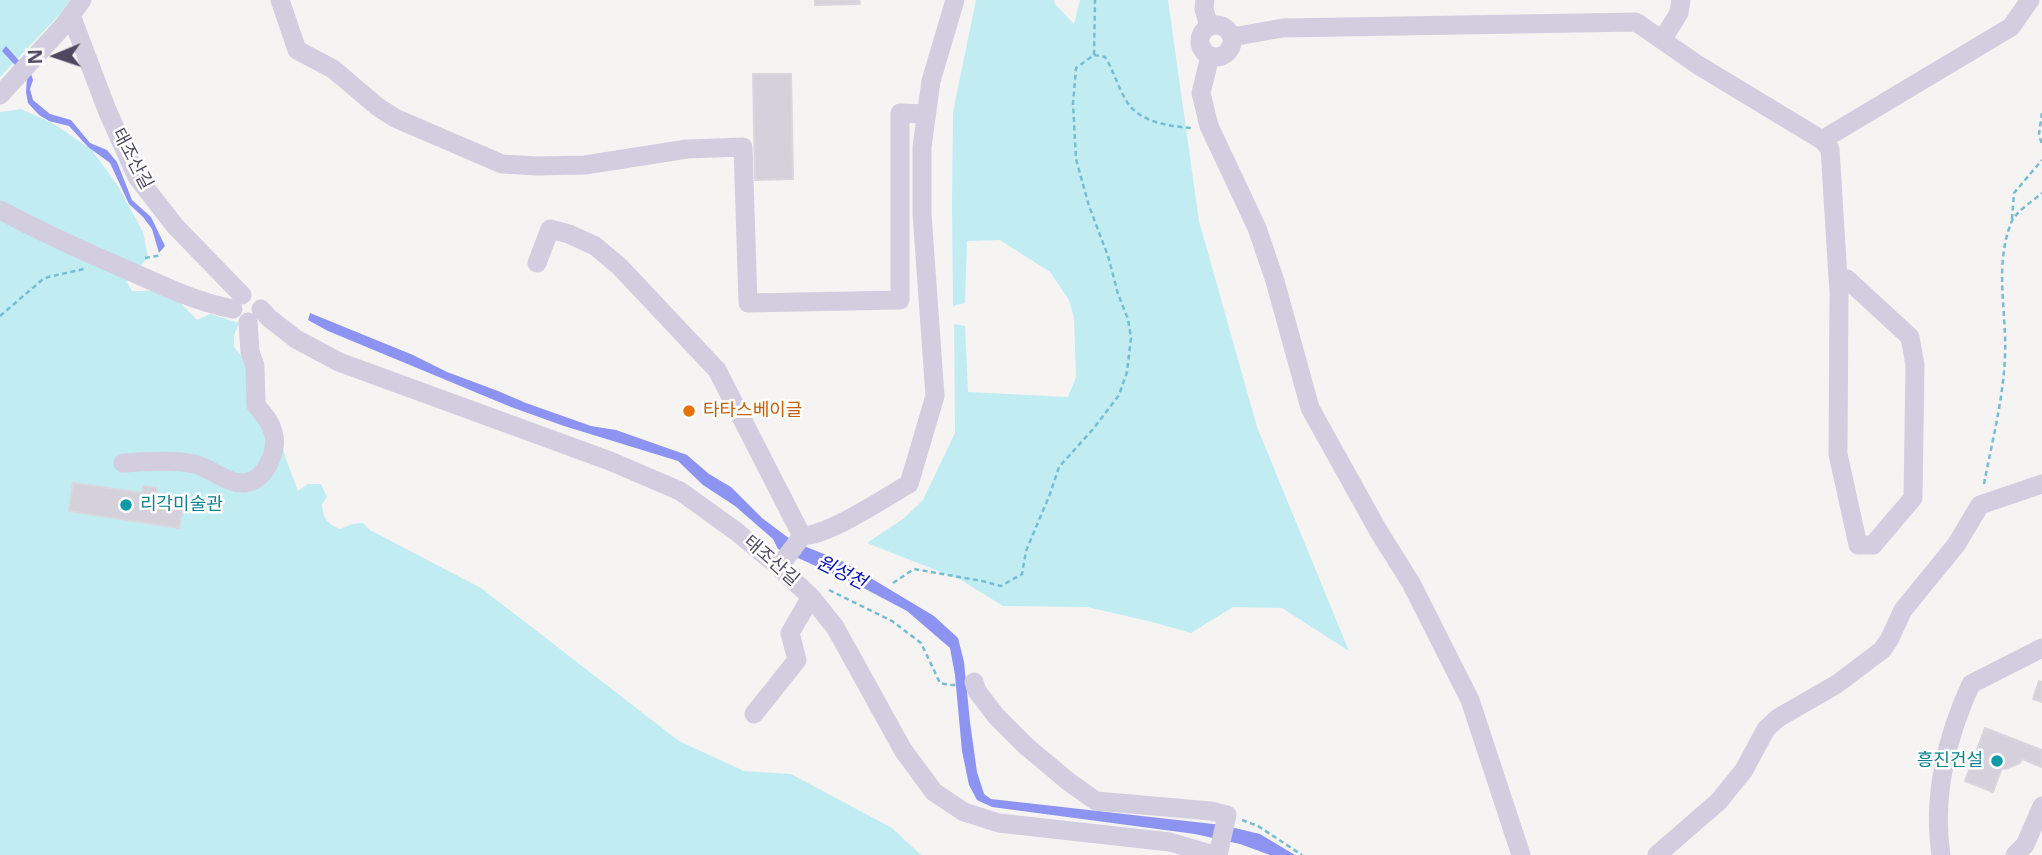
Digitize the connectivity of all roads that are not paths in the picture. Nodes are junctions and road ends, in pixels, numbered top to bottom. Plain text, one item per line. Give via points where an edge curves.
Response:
1 (280, 0) edge
2 (955, 0) edge
3 (1205, 0) edge
4 (1681, 0) edge
5 (2030, 0) edge
6 (76, 8) edge
7 (1209, 26) junction
8 (1231, 37) junction
9 (1662, 40) junction
10 (1210, 55) junction
11 (3, 91) edge
12 (926, 114) junction
13 (1822, 140) junction
14 (0, 210) edge
15 (537, 263) dead end
16 (1838, 278) junction
17 (246, 309) junction
18 (123, 463) dead end
19 (2042, 484) edge
20 (800, 539) junction
21 (783, 563) junction
22 (819, 593) junction
23 (2042, 648) edge
24 (974, 682) dead end
25 (754, 714) dead end
26 (2042, 806) edge
27 (1217, 851) edge
28 (1521, 855) edge
29 (1657, 855) edge
30 (1941, 855) edge
31 (2015, 855) edge

1 - 12 street via 297,50 333,69 395,118 502,164 585,165 687,149 743,147 748,303 900,300 900,113
2 - 12 street
3 - 7 street
4 - 9 street via 1679,13
5 - 13 street via 2011,27
6 - 11 street
6 - 17 street, 태조산길 via 107,110 137,177
7 - 8 street via 1224,27
7 - 10 street via 1200,43
8 - 9 street via 1283,28 1636,22
8 - 10 street via 1226,54
9 - 13 street
10 - 28 street via 1201,93 1211,130 1257,228 1310,408 1411,583 1470,700
12 - 20 street via 922,214 935,396 909,484
13 - 16 street via 1830,149
14 - 17 street via 186,296 210,305
15 - 20 street via 550,229 569,234 595,246 619,266 671,320 717,370
16 - 16 street via 1847,279 1910,337 1915,365 1913,498 1873,545 1858,545 1838,454
17 - 18 street via 256,405 274,433 275,446 265,470 246,483 229,481 196,464
17 - 21 street, 태조산길 via 269,318 339,362 680,491
19 - 29 street via 1980,505 1956,545 1903,610 1882,650 1772,723 1719,801
20 - 21 street
21 - 22 street, 태조산길
22 - 25 street via 790,633 797,660
22 - 27 street, 태조산길 via 903,750 934,792 964,812 999,823
23 - 30 street via 1971,684 1944,766 1938,817
24 - 27 street via 996,716 1026,746 1096,801 1211,811 1226,817
26 - 31 street via 2025,845

